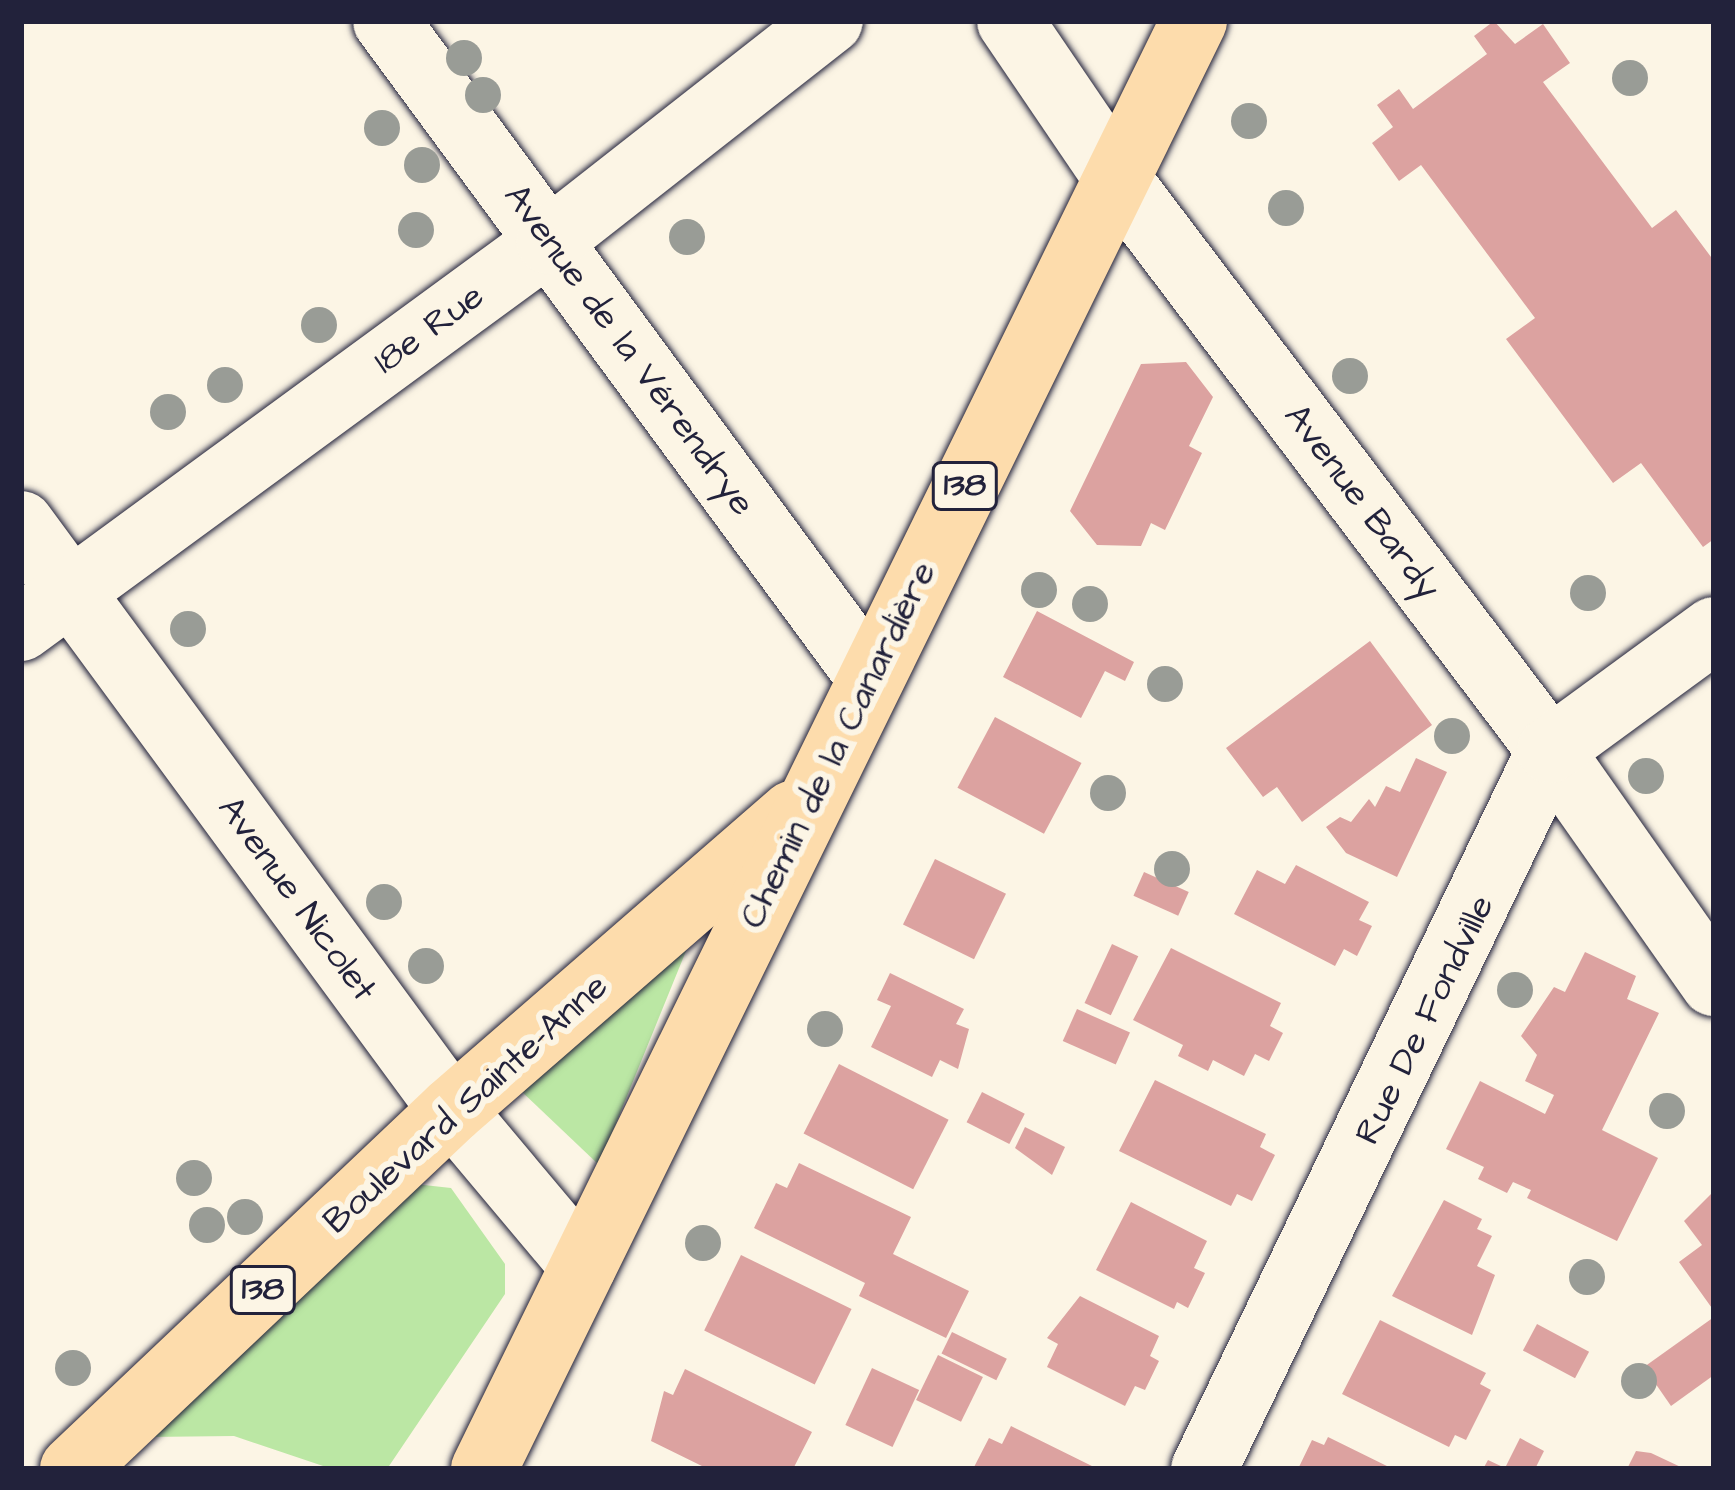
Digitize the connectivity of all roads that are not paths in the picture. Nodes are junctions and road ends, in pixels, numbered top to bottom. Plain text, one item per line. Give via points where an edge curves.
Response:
1 (386, 21) edge
2 (830, 21) edge
3 (1010, 21) edge
4 (1194, 21) edge
5 (1116, 177) junction
6 (549, 242) junction
7 (21, 524) edge
8 (46, 610) edge
9 (1714, 630) edge
10 (871, 679) junction
11 (1550, 750) junction
12 (813, 796) junction
13 (1714, 982) edge
14 (452, 1111) junction
15 (583, 1266) junction
16 (73, 1469) edge
17 (484, 1469) edge
18 (1204, 1469) edge

1 - 6 street, Avenue de la Vérendrye
2 - 6 street, 18e Rue
3 - 5 street, Avenue Bardy
4 - 5 main road, Chemin de la Canardière / 138
5 - 10 main road, Chemin de la Canardière / 138
5 - 11 street, Avenue Bardy
6 - 8 street, 18e Rue
6 - 10 street, Avenue de la Vérendrye
7 - 8 street, Avenue Nicolet
8 - 14 street, Avenue Nicolet
9 - 11 street, Rue De Fondville
10 - 12 main road, Chemin de la Canardière / 138
11 - 13 street, Avenue Bardy
11 - 18 street, Rue De Fondville
12 - 14 main road, Boulevard Sainte-Anne / 138
12 - 15 main road, Chemin de la Canardière / 138
14 - 15 street, Avenue Nicolet
14 - 16 main road, Boulevard Sainte-Anne / 138
15 - 17 main road, Chemin de la Canardière / 138

